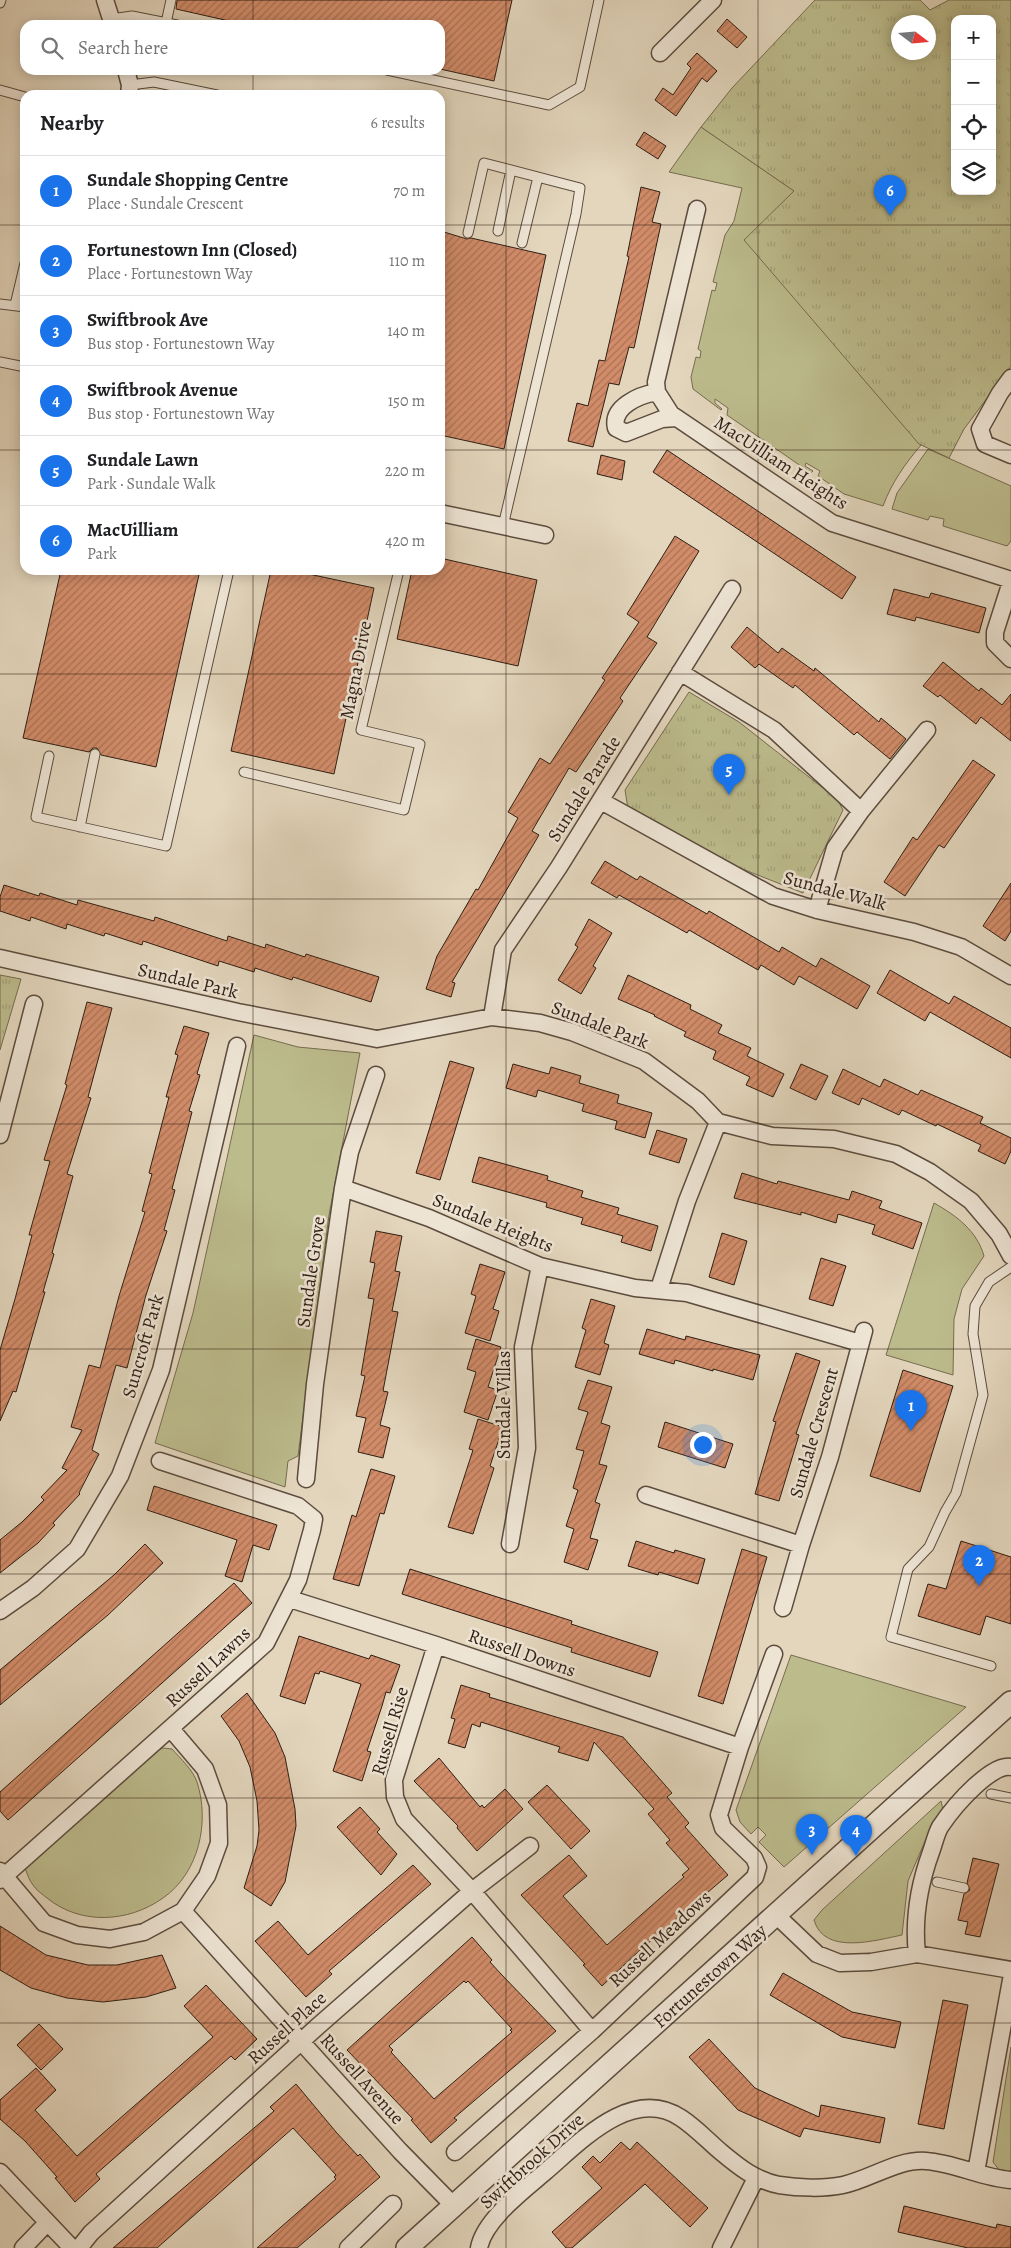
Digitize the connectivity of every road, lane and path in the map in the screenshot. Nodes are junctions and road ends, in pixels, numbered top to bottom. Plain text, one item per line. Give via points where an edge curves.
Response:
1 (106, 0) edge
2 (171, 0) edge
3 (599, 0) edge
4 (713, 0) edge
5 (111, 20) edge
6 (119, 20) edge
7 (151, 20) edge
8 (167, 20) edge
9 (660, 53) dead end
10 (410, 75) edge
11 (128, 83) edge
12 (0, 90) edge
13 (193, 90) edge
14 (20, 96) edge
15 (511, 170) junction
16 (538, 177) junction
17 (697, 208) dead end
18 (498, 231) dead end
19 (468, 233) dead end
20 (522, 243) dead end
21 (20, 284) edge
22 (0, 304) edge
23 (15, 305) junction
24 (20, 306) edge
25 (0, 362) edge
26 (20, 366) edge
27 (1011, 378) edge
28 (657, 392) junction
29 (676, 418) junction
30 (1011, 456) edge
31 (445, 514) edge
32 (502, 526) junction
33 (545, 535) dead end
34 (228, 575) edge
35 (398, 575) edge
36 (1011, 581) edge
37 (732, 590) dead end
38 (1011, 659) edge
39 (680, 672) junction
40 (927, 730) dead end
41 (95, 754) dead end
42 (49, 756) dead end
43 (244, 772) dead end
44 (600, 801) junction
45 (861, 811) junction
46 (80, 827) junction
47 (817, 910) junction
48 (0, 958) edge
49 (1011, 976) edge
50 (34, 1004) dead end
51 (492, 1017) junction
52 (237, 1046) dead end
53 (376, 1075) dead end
54 (718, 1122) junction
55 (0, 1134) edge
56 (343, 1188) junction
57 (1011, 1256) edge
58 (540, 1266) junction
59 (1011, 1267) edge
60 (659, 1289) junction
61 (862, 1337) joint
62 (160, 1461) dead end
63 (306, 1479) dead end
64 (646, 1494) dead end
65 (510, 1544) dead end
66 (801, 1545) junction
67 (290, 1599) junction
68 (783, 1608) dead end
69 (0, 1611) edge
70 (436, 1645) junction
71 (774, 1654) dead end
72 (991, 1666) dead end
73 (1011, 1702) edge
74 (171, 1729) junction
75 (740, 1747) junction
76 (1011, 1767) edge
77 (991, 1794) dead end
78 (1011, 1798) edge
79 (530, 1846) dead end
80 (1, 1876) edge
81 (937, 1882) dead end
82 (964, 1888) dead end
83 (472, 1891) junction
84 (183, 1911) junction
85 (777, 1916) junction
86 (917, 1954) junction
87 (1011, 1970) edge
88 (1011, 1980) edge
89 (592, 2030) junction
90 (302, 2042) junction
91 (455, 2152) dead end
92 (0, 2172) edge
93 (976, 2172) junction
94 (756, 2178) junction
95 (1011, 2180) edge
96 (393, 2204) dead end
97 (454, 2206) junction
98 (47, 2223) junction
99 (23, 2248) edge
100 (72, 2248) edge
101 (79, 2248) edge
102 (348, 2248) edge
103 (407, 2248) edge
104 (479, 2248) edge
105 (721, 2248) edge

1 - 5 street
2 - 8 lane
3 - 10 lane via 580,87 549,105
4 - 9 street
6 - 7 lane via 132,16
11 - 13 lane via 154,82
12 - 14 lane
15 - 16 lane
15 - 18 lane
15 - 19 lane via 484,163
16 - 20 lane
16 - 32 lane via 580,188
17 - 28 street via 656,382
21 - 23 lane
22 - 23 lane
23 - 24 lane
25 - 26 lane
27 - 30 street via 980,429 985,444
28 - 29 street, MacUilliam Heights
28 - 29 street via 642,396 619,410 615,418 616,428 626,434 662,419
29 - 36 street, MacUilliam Heights via 832,523
31 - 32 street
32 - 33 street
34 - 46 lane via 166,846
35 - 43 lane, Magna Drive via 361,730 420,744 404,810
36 - 38 street via 995,632 995,642
37 - 39 street, Sundale Parade
39 - 44 street, Sundale Parade
39 - 45 street via 774,730
40 - 45 street
41 - 46 lane
42 - 46 lane via 36,817
44 - 47 street, Sundale Walk via 773,896
44 - 51 street, Sundale Parade via 503,950
45 - 47 street via 835,848
47 - 49 street, Sundale Walk via 914,932 961,947
48 - 51 street, Sundale Park via 238,1012 377,1039
50 - 55 street
51 - 54 street, Sundale Park via 540,1023 572,1032 644,1061 698,1101
52 - 69 street, Suncroft Park via 160,1370 120,1476 77,1549 33,1588
53 - 56 street, Sundale Grove via 350,1152
54 - 57 street via 772,1136 834,1139 896,1154 930,1172 971,1201 999,1234
54 - 60 street via 687,1201
56 - 58 street, Sundale Heights via 430,1218
56 - 63 street, Sundale Grove via 315,1384
58 - 60 street, Sundale Heights via 635,1288
58 - 65 street, Sundale Villas via 523,1347 527,1448
59 - 72 lane via 988,1282 975,1306 973,1334 983,1395 956,1493 929,1547 908,1569 891,1637
60 - 61 street, Sundale Heights via 687,1293
61 - 66 street, Sundale Crescent via 830,1457
62 - 67 street, Russell Lawns via 298,1506 314,1519
64 - 66 street
66 - 68 street, Sundale Crescent
67 - 70 street, Russell Downs
67 - 74 street, Russell Lawns via 266,1642
70 - 75 street, Russell Downs
70 - 83 street, Russell Rise via 394,1780 395,1797 404,1819
71 - 75 street
73 - 85 street, Fortunestown Way
74 - 80 street, Russell Lawns
74 - 84 street via 205,1769 218,1805 219,1843 207,1876
75 - 89 street, Russell Meadows via 719,1815 722,1828 754,1858 758,1867 755,1877
76 - 86 street via 1005,1766 983,1778 960,1800 939,1828 922,1876 916,1908
77 - 78 lane
79 - 83 street, Russell Place
80 - 84 street via 44,1923 76,1935 110,1939 144,1932
81 - 82 lane
83 - 89 street
83 - 90 street, Russell Place
84 - 90 street, Russell Avenue
85 - 86 street via 817,1954 840,1963 871,1962
85 - 97 street, Fortunestown Way
86 - 87 street
88 - 93 street
89 - 91 street, Russell Meadows
90 - 97 street, Russell Avenue
90 - 101 street, Russell Place via 91,2232
92 - 98 street
93 - 94 street, Swiftbrook Drive via 925,2161 895,2166 840,2185 780,2185
93 - 95 street, Swiftbrook Drive
94 - 104 street, Swiftbrook Drive via 680,2117 650,2107 634,2109 591,2132 519,2195 482,2236
94 - 105 street
96 - 102 street
97 - 103 street, Fortunestown Way
98 - 99 street
98 - 100 street

